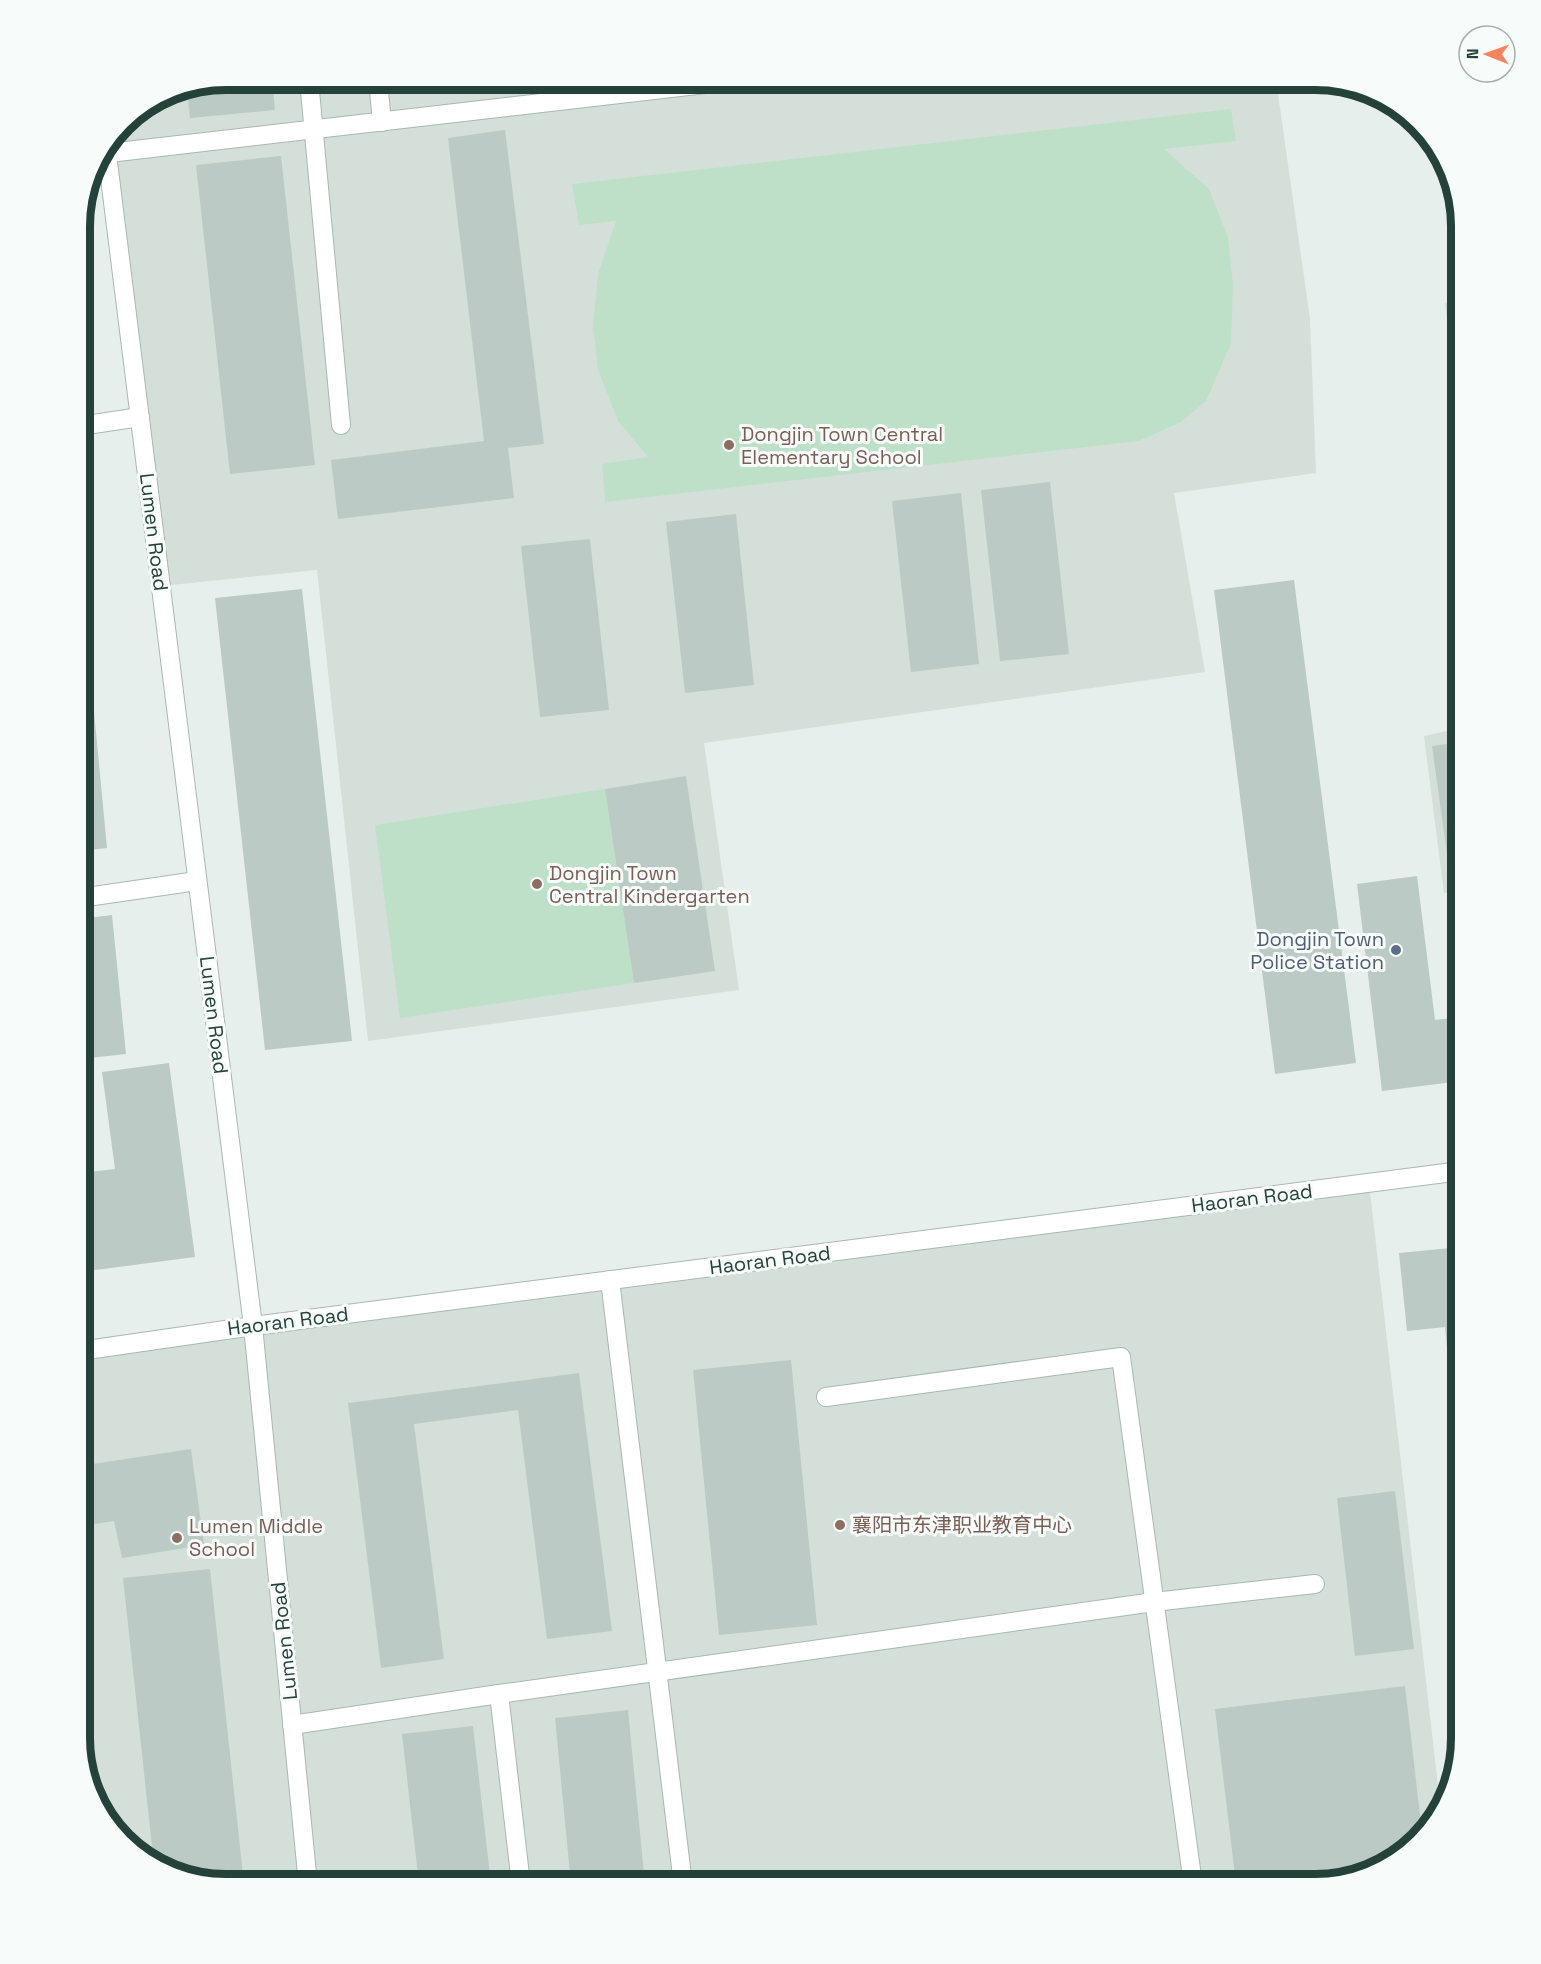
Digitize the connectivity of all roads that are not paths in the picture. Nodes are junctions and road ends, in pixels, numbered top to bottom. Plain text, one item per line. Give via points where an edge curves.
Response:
1 (310, 90) edge
2 (379, 90) edge
3 (619, 90) edge
4 (382, 122) junction
5 (315, 129) junction
6 (113, 150) edge
7 (106, 163) edge
8 (140, 417) junction
9 (90, 424) edge
10 (341, 425) dead end
11 (197, 880) junction
12 (90, 896) edge
13 (1451, 1172) edge
14 (610, 1280) junction
15 (253, 1326) junction
16 (90, 1350) edge
17 (826, 1397) dead end
18 (1315, 1584) dead end
19 (1154, 1602) junction
20 (658, 1671) junction
21 (499, 1694) junction
22 (292, 1725) junction
23 (307, 1874) edge
24 (520, 1874) edge
25 (682, 1874) edge
26 (1192, 1874) edge

1 - 5 street
2 - 4 street
3 - 4 street
4 - 5 street
5 - 6 street
5 - 10 street
7 - 8 street, Lumen Road
8 - 9 street
8 - 11 street, Lumen Road
11 - 12 street
11 - 15 street, Lumen Road
13 - 14 street, Haoran Road
14 - 15 street, Haoran Road
14 - 20 street
15 - 16 street, Haoran Road
15 - 22 street, Lumen Road
17 - 19 street via 1121,1357
18 - 19 street
19 - 20 street
19 - 26 street
20 - 21 street
20 - 25 street
21 - 22 street
21 - 24 street
22 - 23 street, Lumen Road

